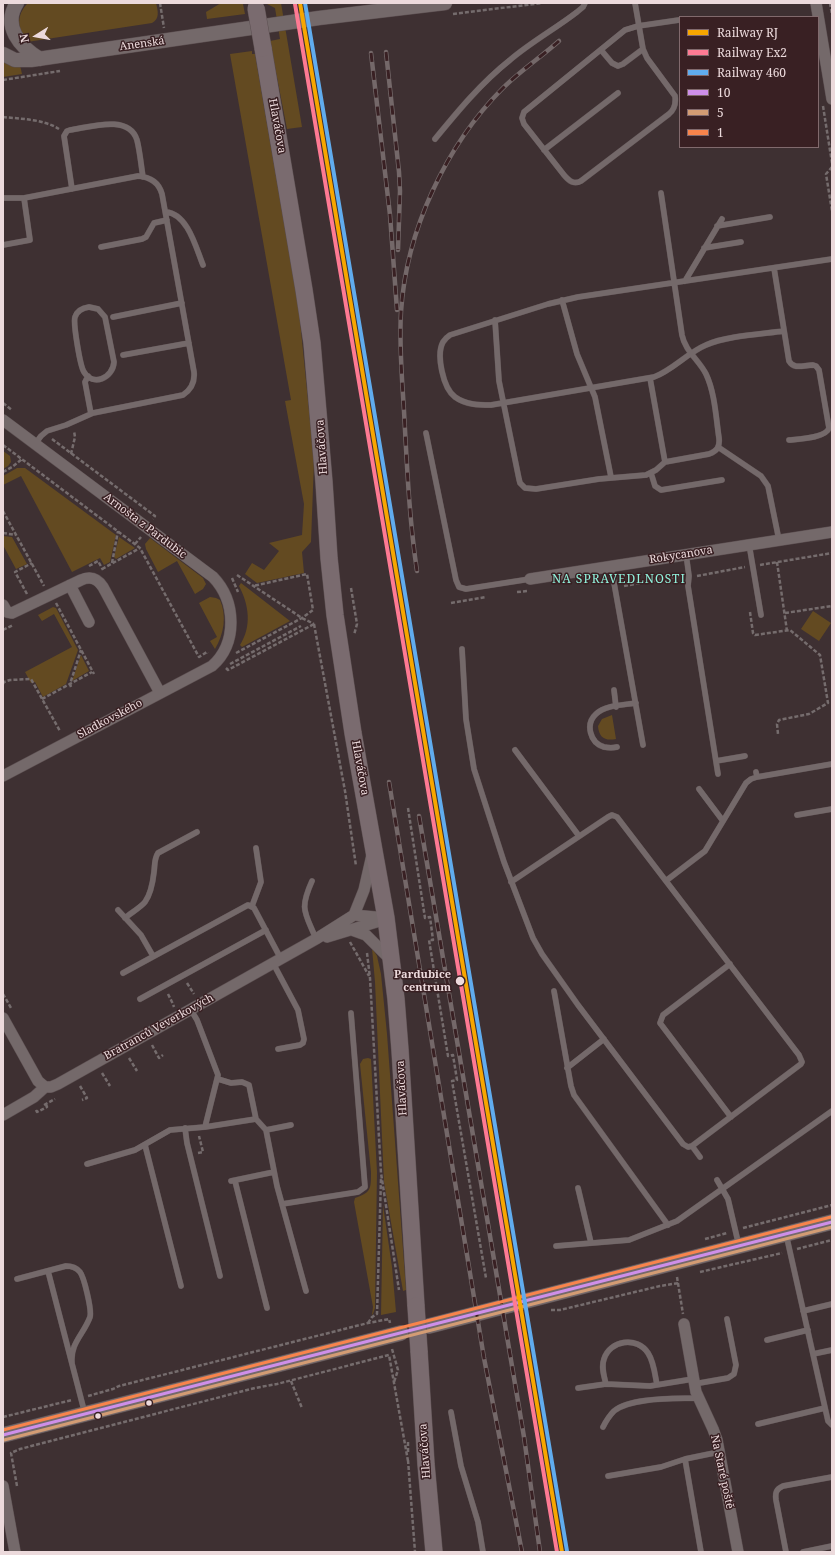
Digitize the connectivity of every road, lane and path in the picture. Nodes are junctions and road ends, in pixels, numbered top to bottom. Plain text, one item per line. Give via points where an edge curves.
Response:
1 (11, 3) edge
2 (17, 3) edge
3 (160, 3) edge
4 (445, 3) edge
5 (585, 3) edge
6 (635, 3) edge
7 (816, 3) edge
8 (830, 3) edge
9 (255, 5) edge
10 (3, 8) edge
11 (817, 16) edge
12 (832, 16) edge
13 (679, 20) dead end
14 (638, 26) junction
15 (164, 28) dead end
16 (819, 30) edge
17 (3, 33) edge
18 (643, 49) junction
19 (601, 50) junction
20 (3, 54) edge
21 (40, 59) junction
22 (42, 74) dead end
23 (3, 80) edge
24 (618, 93) dead end
25 (827, 102) edge
26 (3, 117) edge
27 (65, 133) junction
28 (435, 139) dead end
29 (544, 150) junction
30 (832, 163) edge
31 (832, 167) edge
32 (143, 177) junction
33 (72, 189) junction
34 (661, 193) dead end
35 (3, 198) edge
36 (24, 198) junction
37 (832, 211) edge
38 (166, 212) junction
39 (770, 217) dead end
40 (167, 220) junction
41 (722, 220) dead end
42 (718, 226) junction
43 (741, 242) dead end
44 (3, 245) edge
45 (101, 247) dead end
46 (704, 248) junction
47 (832, 259) edge
48 (204, 265) dead end
49 (774, 268) junction
50 (685, 281) junction
51 (674, 283) junction
52 (562, 300) junction
53 (182, 303) junction
54 (113, 317) dead end
55 (495, 320) junction
56 (784, 331) junction
57 (189, 343) junction
58 (691, 354) junction
59 (123, 356) dead end
60 (88, 376) junction
61 (650, 378) junction
62 (592, 388) junction
63 (504, 402) junction
64 (3, 403) edge
65 (14, 412) dead end
66 (91, 414) junction
67 (3, 420) edge
68 (73, 422) junction
69 (43, 433) junction
70 (426, 433) dead end
71 (789, 440) dead end
72 (35, 444) junction
73 (3, 445) edge
74 (718, 447) junction
75 (71, 454) junction
76 (22, 459) junction
77 (665, 462) junction
78 (3, 472) edge
79 (651, 472) junction
80 (611, 478) junction
81 (722, 480) dead end
82 (155, 516) dead end
83 (118, 531) junction
84 (832, 532) edge
85 (3, 533) edge
86 (16, 535) dead end
87 (779, 540) junction
88 (749, 544) junction
89 (140, 548) junction
90 (832, 553) edge
91 (686, 554) junction
92 (777, 562) junction
93 (32, 563) dead end
94 (112, 564) junction
95 (611, 566) junction
96 (752, 566) junction
97 (102, 569) dead end
98 (237, 575) dead end
99 (690, 576) junction
100 (613, 578) junction
101 (530, 579) joint
102 (70, 585) junction
103 (253, 586) junction
104 (351, 588) dead end
105 (532, 590) dead end
106 (512, 592) dead end
107 (489, 596) dead end
108 (451, 603) dead end
109 (32, 604) junction
110 (3, 605) edge
111 (832, 606) edge
112 (784, 613) junction
113 (761, 615) dead end
114 (302, 618) junction
115 (89, 622) dead end
116 (3, 623) edge
117 (314, 624) junction
118 (301, 626) dead end
119 (3, 630) edge
120 (788, 631) junction
121 (753, 633) dead end
122 (355, 640) dead end
123 (462, 649) dead end
124 (81, 650) dead end
125 (206, 652) dead end
126 (234, 654) dead end
127 (231, 658) dead end
128 (217, 661) joint
129 (228, 670) dead end
130 (92, 672) dead end
131 (3, 682) edge
132 (70, 685) junction
133 (614, 690) dead end
134 (160, 693) junction
135 (42, 699) junction
136 (636, 703) junction
137 (616, 707) junction
138 (60, 731) dead end
139 (778, 734) dead end
140 (643, 745) dead end
141 (617, 747) dead end
142 (514, 750) dead end
143 (745, 756) dead end
144 (716, 761) junction
145 (832, 764) edge
146 (718, 774) dead end
147 (3, 776) edge
148 (699, 789) dead end
149 (408, 808) dead end
150 (832, 809) edge
151 (797, 815) dead end
152 (723, 822) junction
153 (197, 832) dead end
154 (579, 836) junction
155 (374, 847) junction
156 (256, 848) dead end
157 (357, 870) dead end
158 (667, 880) junction
159 (312, 881) dead end
160 (511, 882) junction
161 (252, 906) junction
162 (118, 910) dead end
163 (354, 915) junction
164 (125, 918) junction
165 (386, 918) junction
166 (266, 930) junction
167 (353, 933) junction
168 (316, 939) junction
169 (153, 956) junction
170 (391, 960) junction
171 (277, 961) junction
172 (730, 964) junction
173 (123, 973) dead end
174 (182, 976) junction
175 (370, 978) junction
176 (163, 986) junction
177 (554, 991) dead end
178 (198, 995) dead end
179 (140, 999) dead end
180 (191, 1010) junction
181 (172, 1011) dead end
182 (351, 1013) dead end
183 (3, 1018) edge
184 (604, 1039) junction
185 (152, 1045) dead end
186 (278, 1049) dead end
187 (163, 1055) dead end
188 (129, 1058) dead end
189 (568, 1068) junction
190 (137, 1071) dead end
191 (102, 1073) dead end
192 (218, 1079) junction
193 (80, 1085) dead end
194 (110, 1086) dead end
195 (45, 1087) junction
196 (82, 1100) dead end
197 (46, 1104) dead end
198 (832, 1111) edge
199 (37, 1112) dead end
200 (3, 1115) edge
201 (731, 1117) junction
202 (256, 1119) junction
203 (291, 1125) dead end
204 (197, 1127) junction
205 (205, 1127) junction
206 (185, 1128) junction
207 (266, 1130) junction
208 (145, 1145) junction
209 (692, 1146) junction
210 (190, 1155) junction
211 (700, 1157) dead end
212 (86, 1164) dead end
213 (274, 1172) junction
214 (381, 1173) junction
215 (716, 1180) dead end
216 (578, 1188) dead end
217 (723, 1189) junction
218 (282, 1204) junction
219 (832, 1222) edge
220 (668, 1224) junction
221 (786, 1234) junction
222 (591, 1243) junction
223 (556, 1246) dead end
224 (739, 1246) junction
225 (48, 1271) junction
226 (220, 1276) dead end
227 (677, 1277) dead end
228 (486, 1278) dead end
229 (17, 1279) dead end
230 (679, 1283) junction
231 (181, 1286) dead end
232 (306, 1291) dead end
233 (400, 1294) dead end
234 (832, 1304) edge
235 (268, 1308) dead end
236 (547, 1310) dead end
237 (803, 1311) junction
238 (389, 1318) dead end
239 (728, 1319) dead end
240 (368, 1323) junction
241 (684, 1324) joint
242 (429, 1326) dead end
243 (808, 1330) junction
244 (401, 1333) dead end
245 (768, 1340) dead end
246 (393, 1349) dead end
247 (832, 1350) edge
248 (813, 1354) junction
249 (72, 1363) junction
250 (291, 1381) junction
251 (394, 1382) junction
252 (693, 1382) junction
253 (606, 1384) junction
254 (657, 1386) junction
255 (578, 1388) dead end
256 (81, 1398) junction
257 (698, 1398) junction
258 (302, 1408) dead end
259 (825, 1408) junction
260 (451, 1412) dead end
261 (85, 1414) junction
262 (3, 1417) edge
263 (758, 1424) dead end
264 (832, 1425) edge
265 (603, 1427) dead end
266 (3, 1435) edge
267 (720, 1452) junction
268 (11, 1453) dead end
269 (685, 1459) junction
270 (408, 1461) dead end
271 (608, 1476) dead end
272 (832, 1477) edge
273 (3, 1486) edge
274 (832, 1546) edge
275 (15, 1552) edge
276 (434, 1552) edge
277 (483, 1552) edge
278 (701, 1552) edge
279 (738, 1552) edge
280 (786, 1552) edge
281 (802, 1552) edge

1 - 10 street
2 - 21 street via 11,18 12,30 18,42
3 - 15 path
4 - 21 street, Anenská via 319,18
5 - 28 lane via 577,12 510,59 488,78
6 - 14 lane
7 - 11 street
8 - 12 path
9 - 155 main road, Hlaváčova, bridge via 311,336 335,615
13 - 14 lane
14 - 18 lane
14 - 19 lane via 625,30
16 - 25 street
17 - 21 street, Anenská via 18,51
18 - 19 lane via 618,66 612,64
18 - 29 lane via 675,96 672,112 577,183 567,179
19 - 29 lane via 524,112 524,124
20 - 21 street, Anenská via 20,60
22 - 23 path
24 - 29 lane
25 - 30 path
26 - 27 path via 50,124
27 - 32 lane via 107,124 130,129 136,139
27 - 33 lane
31 - 37 path via 826,174
32 - 33 lane
32 - 38 lane via 153,181 161,189
33 - 36 lane
34 - 51 lane
35 - 36 lane
36 - 44 lane via 30,240
38 - 40 lane
38 - 48 lane via 175,215 187,227
39 - 42 lane
40 - 45 lane via 154,224 142,240
40 - 53 lane
41 - 42 lane
42 - 46 lane
43 - 46 lane
46 - 50 lane
47 - 49 lane
49 - 50 lane
49 - 56 lane
50 - 51 lane
51 - 52 lane
51 - 58 lane via 682,335
52 - 55 lane
52 - 62 lane via 577,354
53 - 54 lane
53 - 57 lane
55 - 63 lane via 498,371
55 - 63 lane via 454,333 445,339 441,348 442,374 446,387 459,400 482,405
56 - 58 lane via 711,343
56 - 71 lane via 791,364 795,367 813,365 819,370 829,428 821,435
57 - 59 lane
57 - 66 lane via 194,378 188,392
58 - 61 lane via 661,375
58 - 74 lane via 704,370 709,383 719,438
60 - 60 lane via 98,380 108,376 114,367 105,317 98,309 88,307 76,314 74,323 82,368
60 - 66 lane via 85,382
61 - 62 lane
61 - 77 lane
62 - 63 lane
62 - 80 lane
63 - 80 lane via 522,486 536,489
64 - 65 path
66 - 68 lane
67 - 72 street, Arnošta z Pardubic
68 - 69 lane
68 - 75 path via 76,435
69 - 72 lane
69 - 75 path
70 - 101 lane via 459,587 466,589
72 - 128 street, Arnošta z Pardubic via 213,577 220,585 228,600 231,618 227,642
73 - 76 path
74 - 77 lane via 709,454
74 - 87 lane via 761,476 768,486
75 - 82 path
76 - 78 path
76 - 83 path
77 - 79 lane
79 - 80 lane via 640,476
79 - 81 lane via 655,486 661,490
83 - 89 path
83 - 94 path
84 - 87 street, Rokycanova
85 - 86 path
87 - 88 street, Rokycanova
88 - 91 street, Rokycanova
88 - 96 lane
89 - 94 path
89 - 125 path via 199,657
90 - 92 path
91 - 95 street, Rokycanova
91 - 99 lane
92 - 96 path
92 - 112 path
93 - 109 path via 15,572
94 - 97 path
95 - 100 lane
95 - 101 street, Rokycanova
96 - 99 path
96 - 113 lane
98 - 103 path
99 - 100 path via 624,586 619,577
99 - 144 lane via 688,586
100 - 136 lane
102 - 109 street
102 - 115 street
102 - 134 street via 89,577 100,583
103 - 114 path
103 - 114 path via 308,574 313,610
104 - 122 path via 357,624
105 - 106 path
107 - 108 path
109 - 110 street via 12,613 7,612
111 - 112 path
112 - 120 path
114 - 117 path
114 - 126 path
116 - 119 path via 6,629
117 - 129 path
117 - 157 path
118 - 127 path via 224,667
120 - 121 path via 758,635
120 - 139 path via 820,654 828,703 809,714 779,720
123 - 160 lane via 466,719 474,769
124 - 132 path
128 - 134 street, Sladkovského
130 - 132 path
131 - 135 path via 31,679
132 - 135 path
133 - 137 lane
134 - 147 street, Sladkovského
135 - 138 path
136 - 137 lane
136 - 140 lane
137 - 141 lane via 596,714 590,729 592,738 601,746
142 - 154 lane
143 - 144 lane
144 - 146 lane
145 - 152 lane via 756,774 746,783
148 - 152 lane
149 - 228 path via 425,918 430,917 433,940 429,940 448,1056 453,1055 457,1080 452,1081
150 - 151 lane
152 - 158 lane via 705,851
153 - 164 lane via 158,853 147,899
154 - 158 lane via 614,815
154 - 160 lane
155 - 163 street, Hlaváčova via 364,890
155 - 165 main road, Hlaváčova
156 - 161 lane via 261,882
158 - 172 lane
159 - 168 lane via 304,907
160 - 184 lane via 537,946
161 - 166 lane
161 - 169 lane via 246,906
162 - 164 lane
163 - 165 street
163 - 168 street, Bratranců Veverkových
164 - 169 lane via 143,939
165 - 167 street, Bratranců Veverkových
165 - 170 main road, Hlaváčova
166 - 171 lane
166 - 174 lane
167 - 168 street, Bratranců Veverkových
167 - 170 street via 370,938
167 - 175 path
167 - 175 path via 368,956
168 - 171 street, Bratranců Veverkových
169 - 173 lane
170 - 276 main road, Hlaváčova, bridge via 400,1050 426,1464
171 - 180 street, Bratranců Veverkových
171 - 186 lane via 298,1010 304,1041 300,1045
172 - 201 lane via 663,1015 660,1023
172 - 201 lane via 802,1062
174 - 176 lane
174 - 178 path via 192,992
175 - 214 path
176 - 179 lane
176 - 181 path via 173,1004
177 - 189 lane
180 - 192 lane
180 - 195 street, Bratranců Veverkových via 58,1084
182 - 218 lane via 365,1187 358,1192
183 - 195 street via 38,1081
184 - 189 lane
184 - 209 lane via 683,1144
185 - 187 path via 159,1058
188 - 190 path
189 - 220 lane via 574,1095
191 - 194 path
192 - 202 lane via 249,1085
192 - 205 lane
193 - 196 path via 87,1098
195 - 200 street, Bratranců Veverkových via 34,1097
197 - 199 path via 47,1107
198 - 217 lane
201 - 209 lane
202 - 205 lane
202 - 207 lane
203 - 207 lane
204 - 205 lane
204 - 206 lane
204 - 210 path via 203,1152
206 - 208 lane via 170,1130
206 - 210 lane
207 - 213 lane
208 - 212 lane via 130,1152
208 - 231 lane
209 - 211 lane
210 - 226 lane
213 - 218 lane
213 - 235 lane via 233,1181
214 - 233 path
214 - 240 path via 377,1314
215 - 217 lane
216 - 222 lane
217 - 220 lane via 686,1216
217 - 224 lane via 728,1199
218 - 232 lane
219 - 221 main road
220 - 222 lane via 629,1240
221 - 224 main road
221 - 237 lane
222 - 223 lane
224 - 242 main road
225 - 229 lane
225 - 249 lane
225 - 249 lane via 66,1266 73,1267 80,1272 84,1284 90,1315 72,1350
227 - 230 path
230 - 236 path via 560,1310
230 - 241 path
234 - 237 lane
237 - 243 lane
238 - 240 path
239 - 252 lane via 736,1365 734,1374 728,1378
240 - 256 path via 119,1386 113,1390
241 - 252 street, Na Staré poště
243 - 245 lane
243 - 248 lane
244 - 261 main road
246 - 251 path via 398,1370
247 - 248 lane
248 - 259 lane
249 - 256 lane
250 - 251 path via 389,1356
250 - 258 path
250 - 268 path via 255,1388
251 - 270 path
252 - 254 lane
252 - 257 street, Na Staré poště
253 - 254 lane
253 - 254 lane via 603,1364 607,1354 614,1346 630,1342 641,1346 649,1354
253 - 255 lane
256 - 261 lane
256 - 262 path
257 - 265 lane via 664,1399 626,1405 614,1411
257 - 267 street, Na Staré poště via 716,1434
259 - 263 lane
259 - 264 lane via 828,1422
260 - 277 lane via 461,1466 478,1522
261 - 266 main road
267 - 269 lane
267 - 279 street, Na Staré poště
269 - 271 lane via 666,1466
269 - 278 lane
272 - 280 lane via 783,1486 777,1490 776,1500
273 - 275 street
274 - 281 lane

